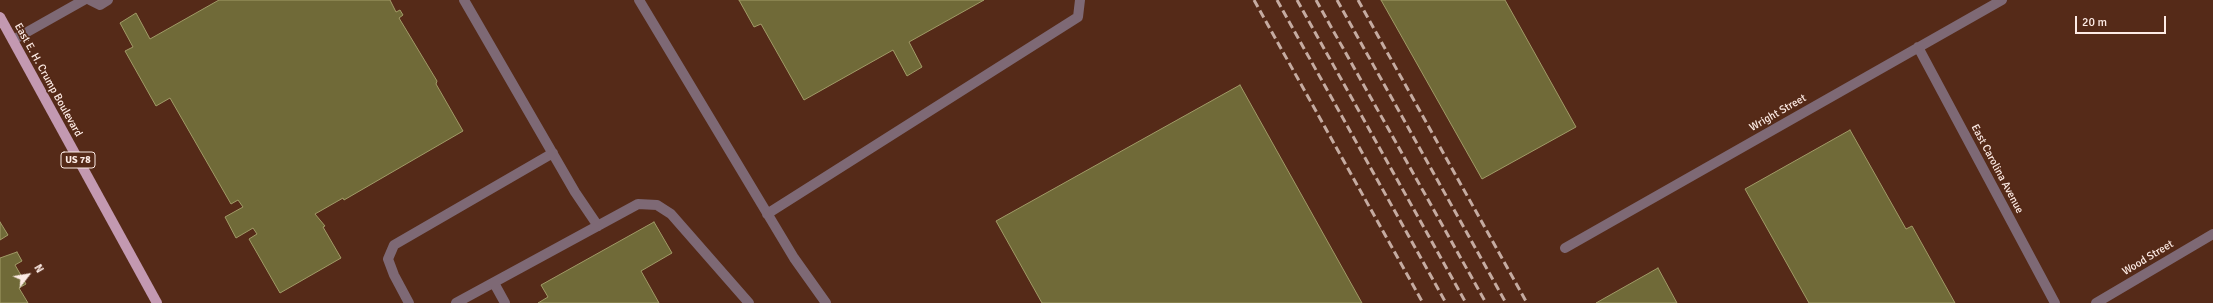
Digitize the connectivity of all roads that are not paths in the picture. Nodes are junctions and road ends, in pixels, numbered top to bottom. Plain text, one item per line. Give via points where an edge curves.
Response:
1 (84, 0) edge
2 (90, 0) edge
3 (108, 0) edge
4 (464, 0) edge
5 (639, 0) edge
6 (1080, 0) edge
7 (2002, 0) edge
8 (0, 16) edge
9 (13, 40) junction
10 (1918, 47) junction
11 (553, 153) junction
12 (767, 214) junction
13 (598, 226) junction
14 (2213, 234) edge
15 (1565, 248) dead end
16 (494, 283) junction
17 (157, 303) edge
18 (408, 303) edge
19 (456, 303) edge
20 (505, 303) edge
21 (749, 303) edge
22 (826, 303) edge
23 (2055, 303) edge
24 (2096, 303) edge

1 - 9 street
2 - 3 street via 100,5
4 - 11 street
5 - 12 street
6 - 12 street via 1078,17
7 - 10 street, Wright Street
8 - 9 main road, East E. H. Crump Boulevard / US 78
9 - 17 main road, East E. H. Crump Boulevard / US 78
10 - 15 street, Wright Street
10 - 23 street, East Carolina Avenue
11 - 13 street
11 - 18 street via 394,245 388,258
12 - 22 street
13 - 16 street
13 - 21 street via 638,204 657,205 671,214
14 - 24 street, Wood Street
16 - 19 street
16 - 20 street

